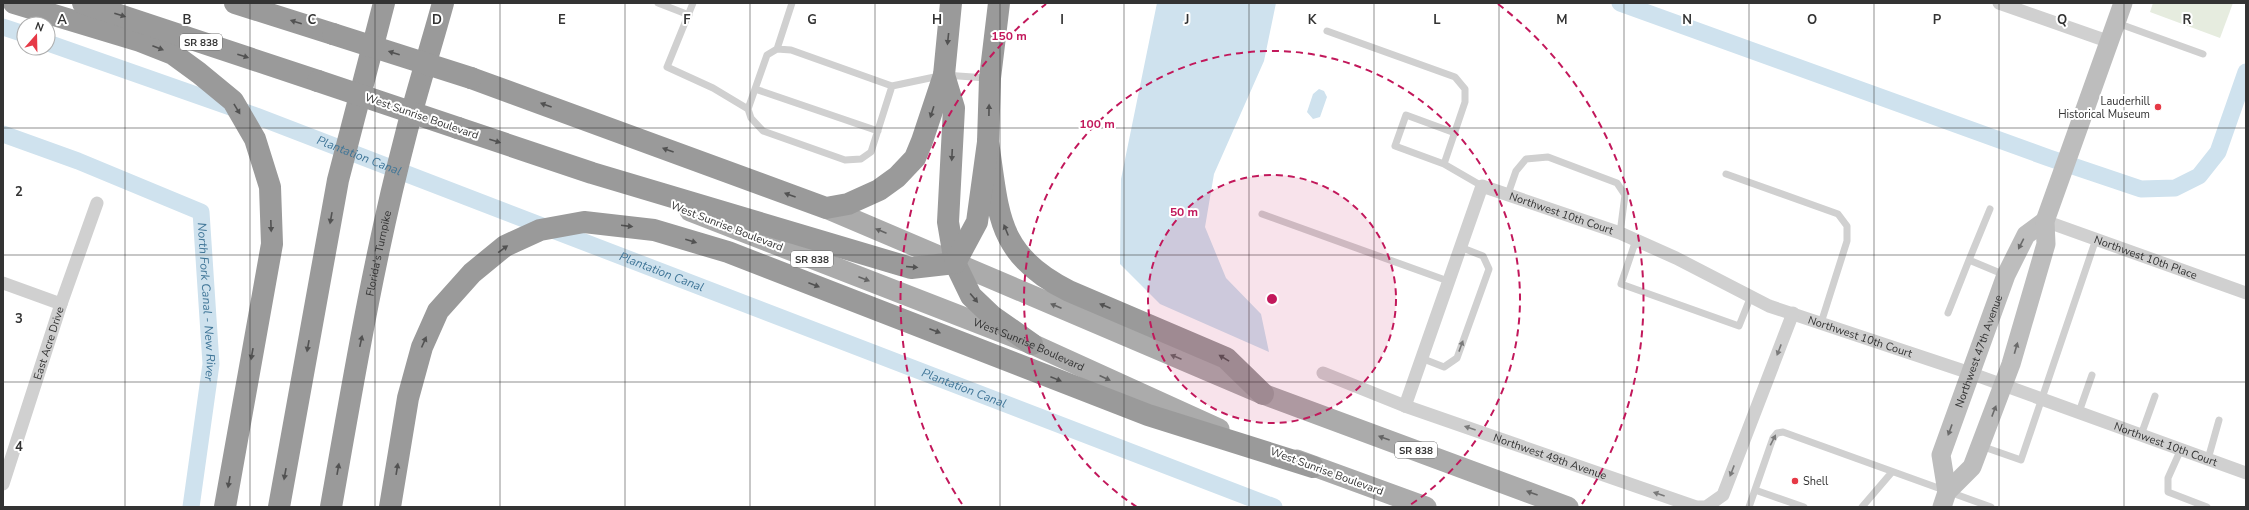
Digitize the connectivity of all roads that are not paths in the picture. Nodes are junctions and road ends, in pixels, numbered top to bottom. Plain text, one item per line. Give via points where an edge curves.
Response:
1 (14, 3) edge
2 (83, 3) edge
3 (235, 3) edge
4 (384, 3) edge
5 (443, 3) edge
6 (658, 3) edge
7 (694, 3) edge
8 (792, 3) edge
9 (951, 3) edge
10 (999, 3) edge
11 (1999, 3) edge
12 (2123, 3) edge
13 (689, 15) junction
14 (2116, 23) junction
15 (1327, 31) dead end
16 (2110, 42) junction
17 (777, 49) junction
18 (2203, 54) dead end
19 (944, 75) junction
20 (990, 78) junction
21 (892, 86) junction
22 (755, 89) junction
23 (748, 109) junction
24 (878, 131) junction
25 (1454, 133) junction
26 (988, 142) junction
27 (1444, 164) junction
28 (592, 173) junction
29 (1726, 174) dead end
30 (1482, 186) junction
31 (1508, 194) junction
32 (97, 203) dead end
33 (826, 208) junction
34 (1990, 209) dead end
35 (1262, 214) dead end
36 (2045, 221) junction
37 (1620, 232) junction
38 (2096, 239) junction
39 (1636, 240) junction
40 (1460, 247) junction
41 (1969, 260) junction
42 (955, 264) junction
43 (2006, 275) junction
44 (1448, 281) junction
45 (3, 283) edge
46 (2246, 292) edge
47 (1750, 296) junction
48 (61, 304) junction
49 (1792, 313) junction
50 (1948, 313) dead end
51 (1821, 323) junction
52 (1032, 344) junction
53 (1421, 358) junction
54 (1323, 373) dead end
55 (1970, 373) junction
56 (2092, 375) dead end
57 (2004, 385) junction
58 (1263, 394) junction
59 (2155, 396) dead end
60 (2043, 399) junction
61 (1405, 406) junction
62 (2079, 412) junction
63 (2219, 420) dead end
64 (2141, 435) junction
65 (1981, 446) junction
66 (2181, 449) junction
67 (2208, 459) junction
68 (1313, 467) junction
69 (1892, 472) junction
70 (2246, 473) edge
71 (3, 484) edge
72 (1755, 490) junction
73 (1945, 500) edge
74 (224, 507) edge
75 (279, 507) edge
76 (331, 507) edge
77 (390, 507) edge
78 (1426, 507) edge
79 (1568, 507) edge
80 (1696, 507) edge
81 (1699, 507) edge
82 (1749, 507) edge
83 (1804, 507) edge
84 (1862, 507) edge
85 (1991, 507) edge
86 (2208, 507) edge

1 -> 74 highway via 173,54 233,101 255,139 270,187 272,244
2 -> 28 highway, West Sunrise Boulevard / SR 838, bridge
33 -> 3 highway, SR 838, bridge via 471,78
4 -> 75 highway via 338,180
76 -> 5 highway, Florida's Turnpike via 358,355 391,198
6 - 13 lane
7 - 13 lane
8 - 17 lane
9 -> 19 highway
10 - 20 highway
11 - 16 street
12 - 14 street
13 - 23 lane via 667,67 714,88
14 - 16 street
14 - 18 lane
15 - 25 lane via 1455,77 1465,89 1465,102
16 - 36 street
17 - 21 lane via 791,50
17 - 22 lane via 767,55
19 - 20 lane
19 - 21 lane
19 -> 33 highway via 922,141 914,158 902,172 879,190 848,204
19 -> 42 highway via 954,108 948,222
26 -> 20 highway
21 - 24 lane
22 - 23 lane
22 - 24 lane
23 - 24 lane via 751,118 763,131 845,160 861,159 871,152
25 - 27 lane
25 - 27 lane via 1406,115 1395,146
26 - 42 highway via 977,222
58 -> 26 highway via 1226,358 1069,291 1047,280 1028,266 1010,242 1000,215
27 - 30 lane
28 -> 42 highway via 911,268
28 -> 52 main road, West Sunrise Boulevard / SR 838
29 - 51 lane via 1838,214 1847,226 1847,241
30 - 31 street, Northwest 10th Court
30 - 40 street
31 - 37 street, Northwest 10th Court
31 - 37 lane via 1516,171 1526,159 1548,157 1617,184 1625,195
32 - 48 street, East Acre Drive
42 -> 33 main road, SR 838
34 - 41 lane
35 - 44 lane
36 - 38 street, Northwest 10th Place
36 -> 43 street, Northwest 47th Avenue via 2026,235
57 -> 36 street via 2046,244
37 - 39 street, Northwest 10th Court
38 - 46 street, Northwest 10th Place
38 - 60 lane
39 - 47 street, Northwest 10th Court
39 - 47 lane via 1622,284 1739,326
40 - 44 street
53 -> 40 lane via 1444,367 1457,358 1489,269 1483,256
41 - 43 lane
41 - 50 lane
42 -> 52 highway via 971,296 992,316
58 -> 42 main road, SR 838
43 - 55 street, Northwest 47th Avenue
44 - 53 street
45 - 48 street
47 - 49 street, Northwest 10th Court via 1769,306
48 - 71 street, East Acre Drive
49 - 51 street, Northwest 10th Court
49 -> 81 street via 1723,495 1706,507
51 - 55 street, Northwest 10th Court
52 -> 68 main road, West Sunrise Boulevard / SR 838 via 1208,424
53 - 61 street
54 - 61 street, Northwest 49th Avenue
55 - 57 street, Northwest 10th Court
55 -> 73 street, Northwest 47th Avenue via 1941,455
56 - 62 lane
57 - 60 street, Northwest 10th Court
65 -> 57 street
79 -> 58 main road, SR 838
59 - 64 lane
60 - 62 street, Northwest 10th Court
60 - 65 lane via 2021,460
80 -> 61 street, Northwest 49th Avenue
62 - 64 street, Northwest 10th Court
63 - 67 lane
64 - 66 street, Northwest 10th Court
65 - 73 street via 1972,467
66 - 67 street, Northwest 10th Court
66 - 86 lane via 2168,478 2168,492
67 - 70 street, Northwest 10th Court
77 -> 68 highway via 408,398 422,347 438,311 472,273 505,246 540,230 584,222 654,230 728,252 1148,415
68 - 78 main road, West Sunrise Boulevard / SR 838
72 -> 69 lane via 1773,438 1777,433 1783,432
69 - 73 lane
69 - 84 lane
72 - 82 lane
72 - 83 lane
73 - 85 lane

